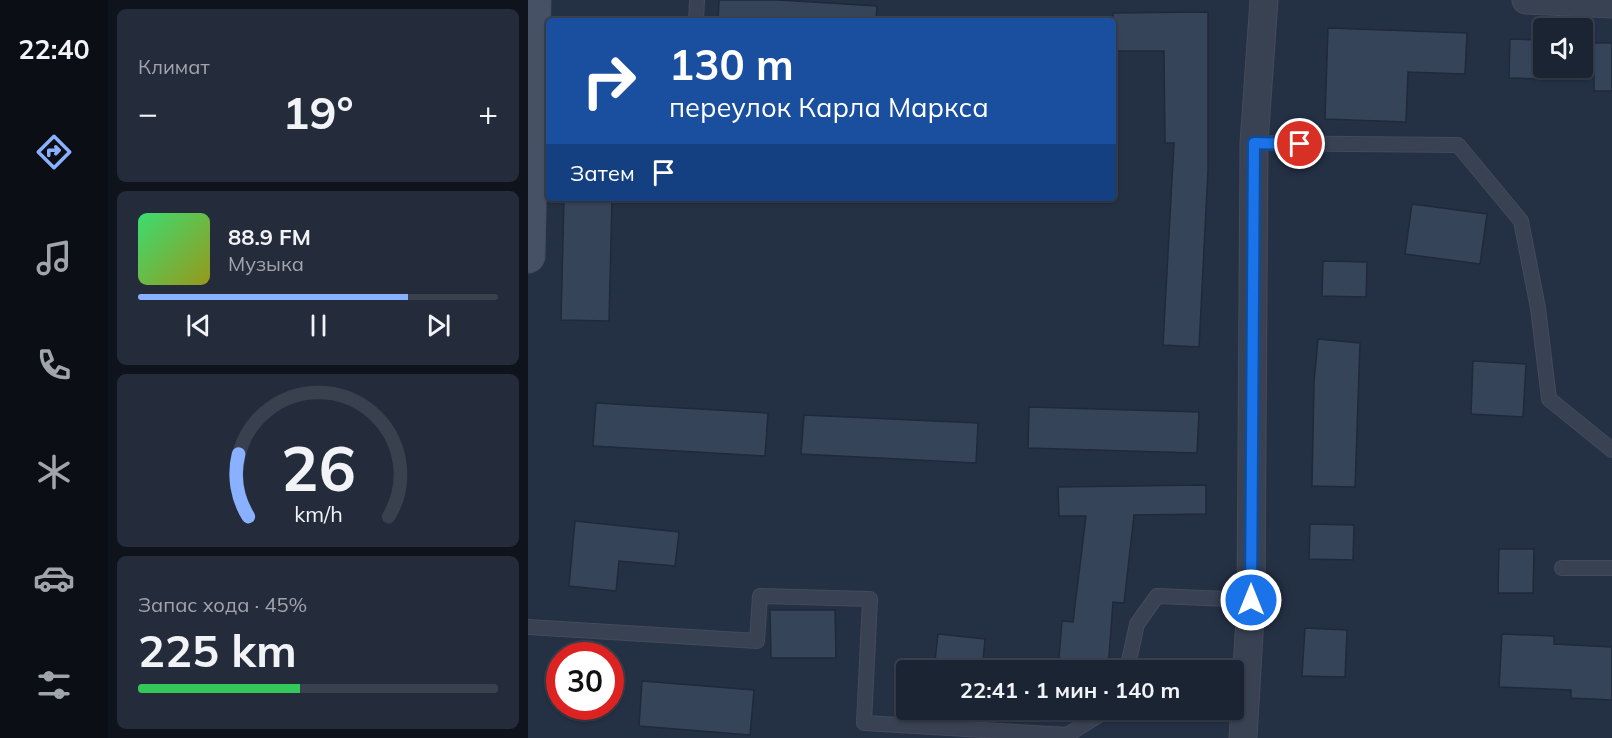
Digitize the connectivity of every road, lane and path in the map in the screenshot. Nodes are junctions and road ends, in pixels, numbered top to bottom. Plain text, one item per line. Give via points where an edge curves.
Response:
1 (534, 0) edge
2 (697, 0) edge
3 (1264, 0) edge
4 (1526, 0) edge
5 (1612, 4) edge
6 (696, 18) edge
7 (1254, 143) junction
8 (528, 256) edge
9 (1612, 450) edge
10 (1562, 568) dead end
11 (1612, 568) edge
12 (1251, 600) junction
13 (528, 627) edge
14 (1129, 660) edge
15 (1091, 720) edge
16 (1243, 738) edge

1 - 8 main road
2 - 6 lane
3 - 7 street
4 - 5 street
7 - 9 lane via 1458,145 1521,221 1538,308 1549,399
7 - 12 street
10 - 11 lane
12 - 14 lane via 1157,596 1137,624
12 - 16 street
13 - 15 lane via 757,641 760,596 870,599 864,723 1067,735

